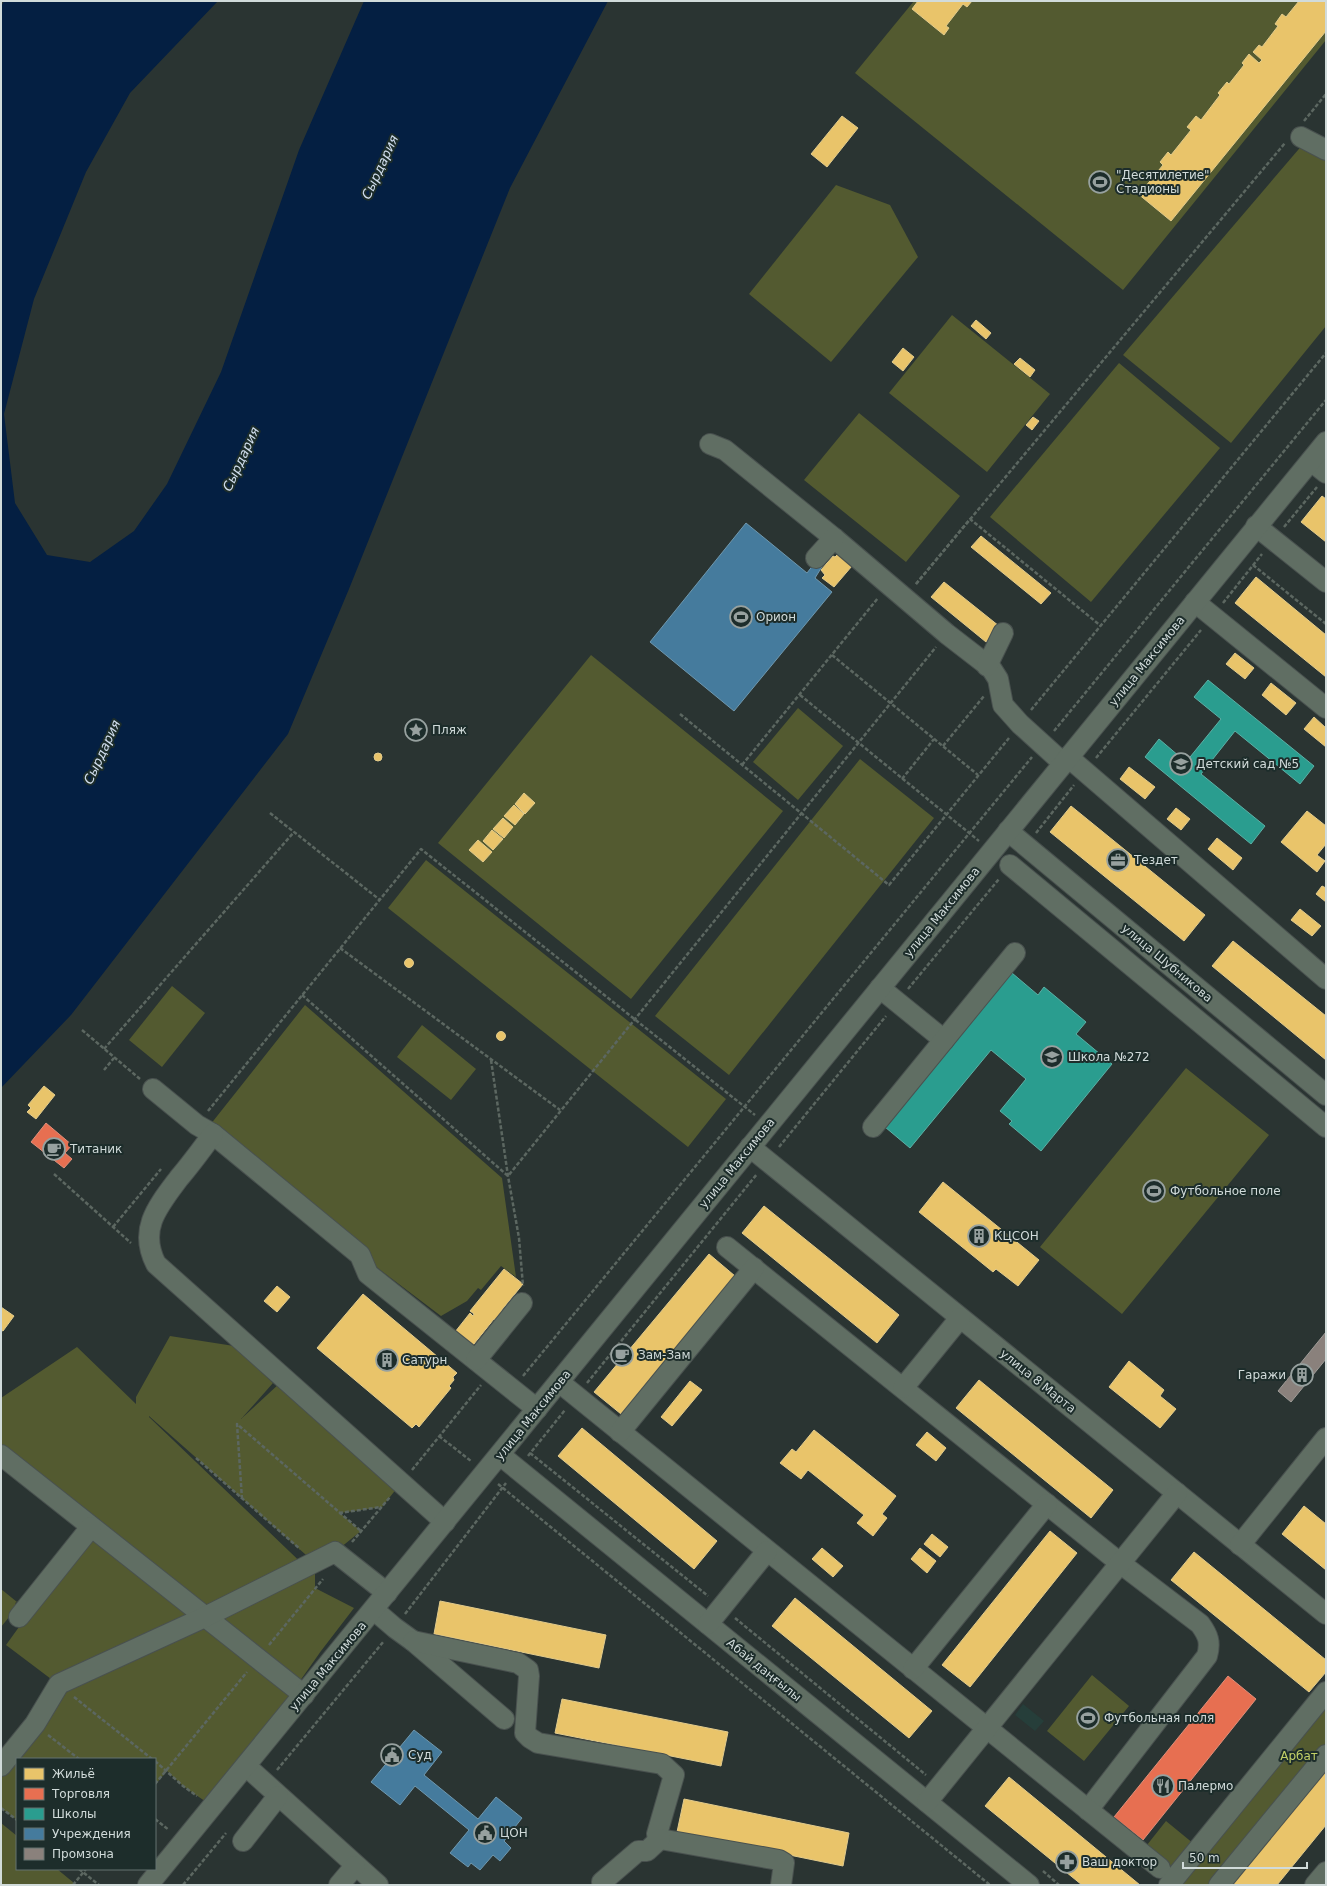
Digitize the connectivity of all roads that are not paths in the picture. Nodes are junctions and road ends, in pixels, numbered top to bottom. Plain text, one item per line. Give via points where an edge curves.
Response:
1 (1297, 133) road end
2 (1326, 150) edge
3 (1326, 442) edge
4 (710, 444) dead end
5 (1311, 461) junction
6 (1324, 478) edge
7 (1256, 526) junction
8 (834, 538) junction
9 (816, 558) dead end
10 (1326, 582) edge
11 (1195, 602) junction
12 (1003, 633) dead end
13 (993, 672) junction
14 (1326, 708) edge
15 (1066, 760) junction
16 (1008, 831) junction
17 (1032, 838) road end
18 (1010, 865) road end
19 (1015, 953) dead end
20 (1326, 979) edge
21 (880, 988) junction
22 (944, 1040) junction
23 (1326, 1078) edge
24 (153, 1089) road end
25 (1326, 1095) edge
26 (873, 1127) dead end
27 (1326, 1127) edge
28 (205, 1130) junction
29 (750, 1147) junction
30 (727, 1247) dead end
31 (754, 1268) junction
32 (522, 1303) road end
33 (960, 1318) junction
34 (476, 1360) junction
35 (559, 1382) junction
36 (903, 1388) junction
37 (537, 1409) junction
38 (620, 1432) junction
39 (1326, 1438) edge
40 (1, 1455) edge
41 (500, 1455) junction
42 (1177, 1493) junction
43 (1047, 1504) junction
44 (445, 1522) junction
45 (91, 1527) junction
46 (1240, 1545) junction
47 (767, 1551) junction
48 (1120, 1563) junction
49 (387, 1593) junction
50 (374, 1610) junction
51 (1326, 1614) edge
52 (19, 1617) dead end
53 (205, 1617) junction
54 (708, 1624) junction
55 (413, 1641) junction
56 (913, 1669) junction
57 (1326, 1692) edge
58 (304, 1695) junction
59 (504, 1719) dead end
60 (986, 1728) junction
61 (1326, 1755) edge
62 (1, 1766) edge
63 (246, 1766) junction
64 (272, 1790) junction
65 (927, 1802) junction
66 (1088, 1810) junction
67 (235, 1836) road end
68 (660, 1839) junction
69 (355, 1866) junction
70 (1160, 1868) dead end
71 (1326, 1872) edge
72 (602, 1882) dead end
73 (148, 1885) edge
74 (339, 1885) edge
75 (378, 1885) edge
76 (781, 1885) edge
77 (1029, 1885) edge
78 (1169, 1885) edge
79 (1219, 1885) edge
80 (1315, 1885) edge

1 - 2 street
3 - 5 street, улица Максимова
4 - 8 street via 725,450
5 - 6 street
5 - 7 street, улица Максимова
7 - 10 street
7 - 11 street, улица Максимова
8 - 9 street
8 - 13 street
11 - 14 street
11 - 15 street, улица Максимова
12 - 13 street
13 - 15 street via 1003,705 1042,745
15 - 16 street, улица Максимова
15 - 20 street via 1086,771
16 - 21 street, улица Максимова
16 - 25 street, улица Шубникова
17 - 23 street
18 - 27 street
19 - 22 street
21 - 22 street
21 - 29 street, улица Максимова
22 - 26 street
24 - 28 street
28 - 34 street via 360,1255 368,1274
28 - 44 street via 155,1212 149,1236 151,1255 156,1264
29 - 33 street, улица 8 Марта
29 - 35 street, улица Максимова
30 - 31 street
31 - 36 street
31 - 38 street
32 - 34 street
33 - 36 street
33 - 42 street, улица 8 Марта
34 - 37 street
35 - 37 street, улица Максимова
35 - 38 street
36 - 43 street
37 - 41 street, улица Максимова
38 - 47 street
39 - 46 street
40 - 45 street
41 - 44 street, улица Максимова
41 - 54 street, Абай даңғылы
42 - 46 street, улица 8 Марта
42 - 48 street
43 - 48 street
43 - 56 street
44 - 49 street, улица Максимова
45 - 52 street
45 - 53 street
46 - 51 street, улица 8 Марта
47 - 54 street
47 - 56 street
48 - 60 street
48 - 66 street via 1200,1624 1210,1645 1207,1656
49 - 50 street, улица Максимова
49 - 53 street via 335,1552
50 - 55 street
50 - 58 street, улица Максимова
53 - 58 street
53 - 62 street via 59,1684 35,1724
54 - 65 street, Абай даңғылы
55 - 59 street
55 - 68 street via 518,1663 528,1670 525,1733 538,1743 662,1764 669,1768 674,1774 657,1834
56 - 60 street
57 - 78 street
58 - 63 street, улица Максимова
60 - 65 street
60 - 66 street
61 - 79 street
63 - 64 street
63 - 73 street, улица Максимова
64 - 67 street
64 - 69 street
65 - 77 street, Абай даңғылы
66 - 70 street
68 - 72 street via 648,1851 638,1851
68 - 76 street via 779,1860 784,1863
69 - 74 street
69 - 75 street
71 - 80 street

